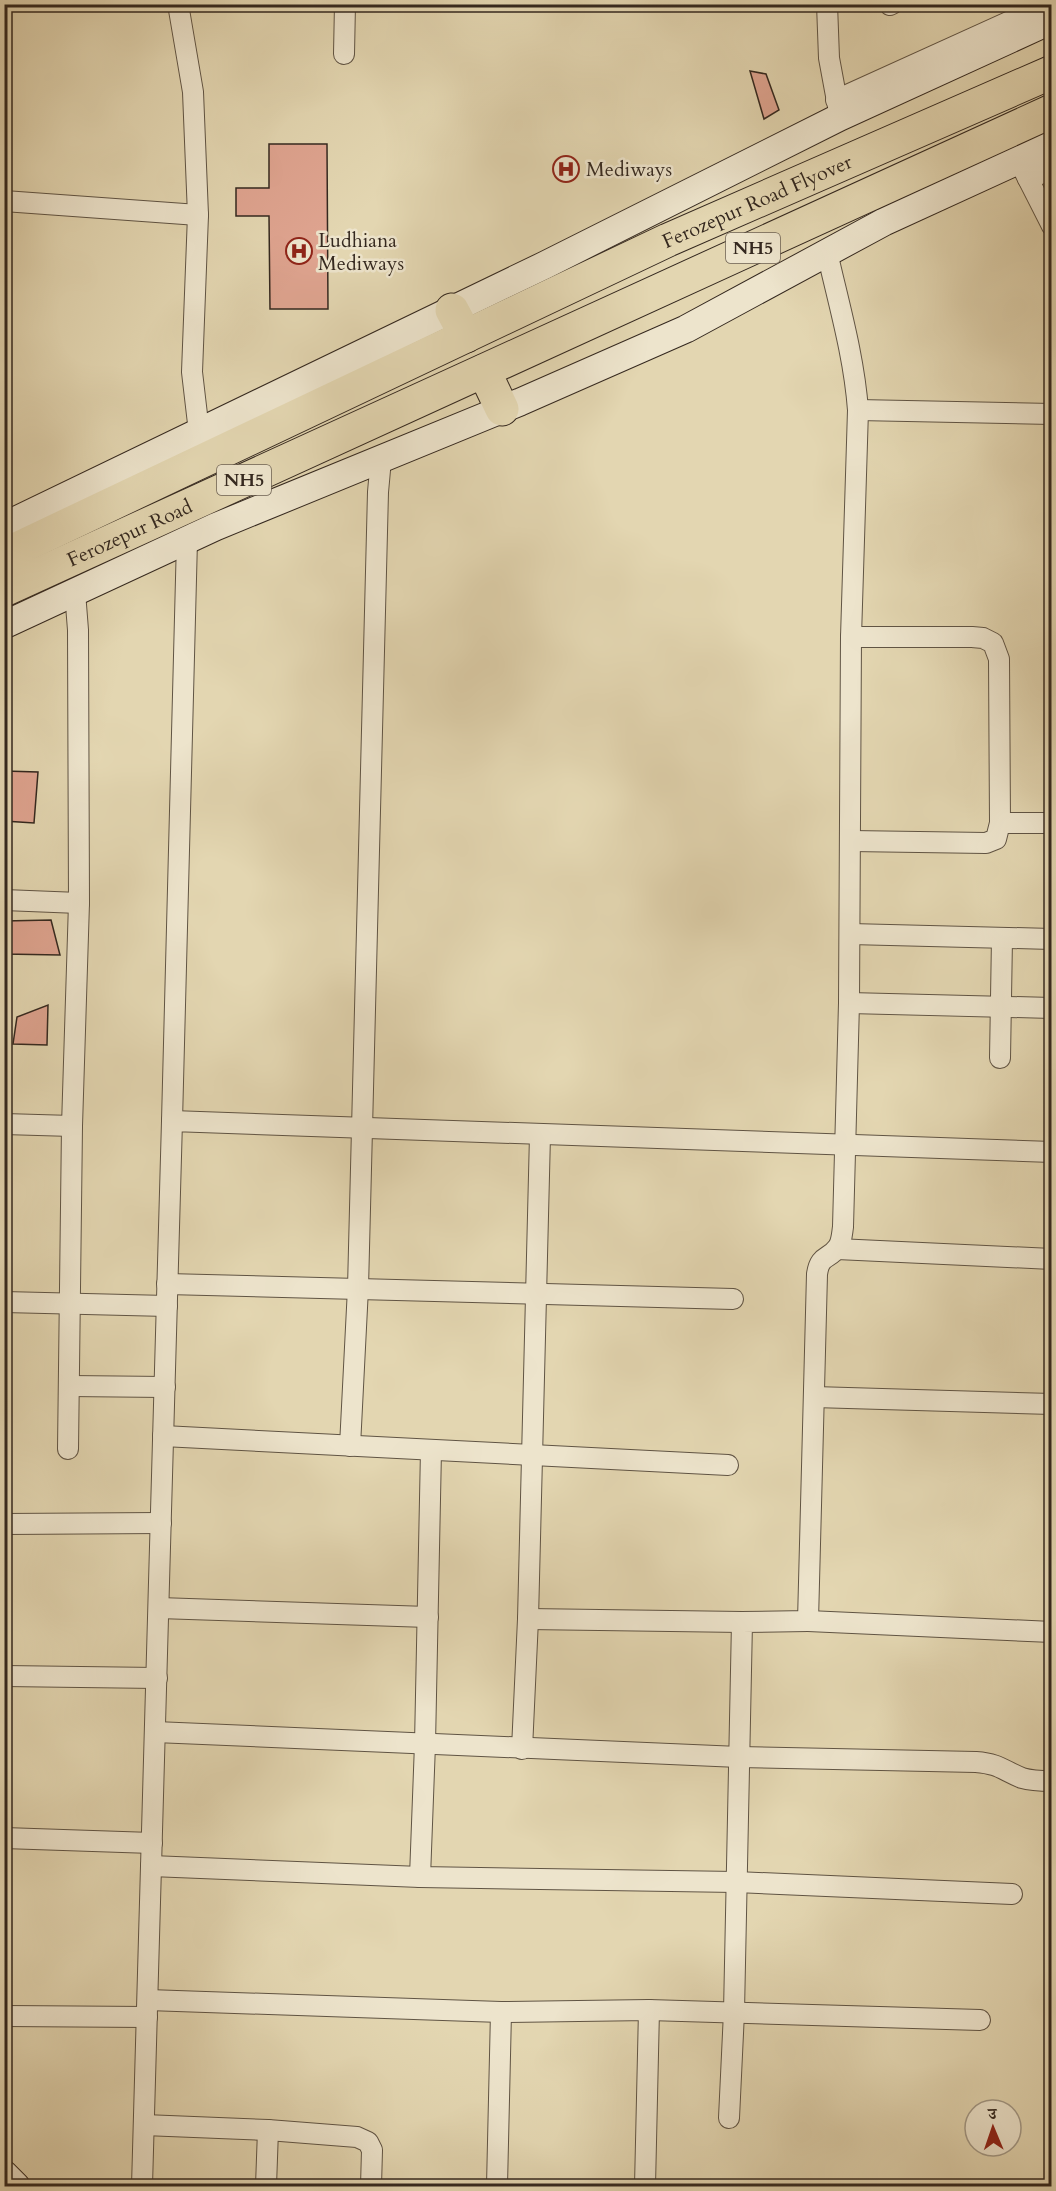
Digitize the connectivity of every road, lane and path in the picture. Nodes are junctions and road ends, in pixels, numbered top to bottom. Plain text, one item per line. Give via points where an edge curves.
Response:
1 (178, 4) edge
2 (345, 4) edge
3 (827, 4) edge
4 (1048, 4) edge
5 (1052, 20) edge
6 (344, 54) dead end
7 (1052, 72) edge
8 (838, 108) junction
9 (1052, 111) edge
10 (1052, 145) edge
11 (1023, 169) junction
12 (1052, 169) edge
13 (4, 201) edge
14 (198, 215) junction
15 (1052, 226) edge
16 (827, 252) junction
17 (459, 323) junction
18 (484, 371) junction
19 (502, 409) junction
20 (858, 411) junction
21 (1052, 414) edge
22 (199, 432) junction
23 (381, 459) junction
24 (4, 526) edge
25 (187, 540) junction
26 (4, 555) edge
27 (4, 590) edge
28 (75, 592) junction
29 (4, 625) edge
30 (851, 637) junction
31 (1000, 823) junction
32 (1052, 823) edge
33 (851, 842) junction
34 (4, 900) edge
35 (79, 903) junction
36 (850, 934) junction
37 (1002, 938) junction
38 (1052, 939) edge
39 (849, 1003) junction
40 (1000, 1006) junction
41 (1052, 1008) edge
42 (1000, 1058) dead end
43 (172, 1121) junction
44 (4, 1124) edge
45 (72, 1126) junction
46 (362, 1129) junction
47 (540, 1135) junction
48 (846, 1146) junction
49 (1052, 1152) edge
50 (837, 1249) junction
51 (1052, 1259) edge
52 (168, 1284) junction
53 (358, 1288) junction
54 (537, 1293) junction
55 (733, 1299) dead end
56 (4, 1302) edge
57 (70, 1303) junction
58 (167, 1306) junction
59 (69, 1386) junction
60 (165, 1387) junction
61 (814, 1397) junction
62 (1052, 1404) edge
63 (163, 1436) junction
64 (350, 1446) junction
65 (68, 1449) dead end
66 (431, 1450) junction
67 (532, 1455) junction
68 (728, 1465) dead end
69 (161, 1523) junction
70 (4, 1524) edge
71 (159, 1608) junction
72 (428, 1617) junction
73 (528, 1619) junction
74 (808, 1621) junction
75 (742, 1622) junction
76 (1052, 1632) edge
77 (4, 1676) edge
78 (157, 1678) junction
79 (155, 1732) junction
80 (425, 1744) junction
81 (522, 1749) junction
82 (739, 1757) junction
83 (1052, 1781) edge
84 (4, 1838) edge
85 (152, 1843) junction
86 (152, 1866) junction
87 (420, 1877) junction
88 (736, 1882) junction
89 (1012, 1894) dead end
90 (148, 2008) junction
91 (649, 2010) junction
92 (501, 2012) junction
93 (734, 2012) junction
94 (4, 2016) edge
95 (980, 2020) dead end
96 (729, 2118) dead end
97 (144, 2125) junction
98 (268, 2130) junction
99 (4, 2174) edge
100 (16, 2187) edge
101 (142, 2187) edge
102 (266, 2187) edge
103 (371, 2187) edge
104 (497, 2187) edge
105 (645, 2187) edge

1 - 14 street via 193,92
2 - 6 street
3 - 8 street via 829,58
4 - 8 street
5 - 8 main road
7 - 17 highway, Ferozepur Road Flyover / NH5 via 668,240
8 - 17 main road
9 - 18 highway, Ferozepur Road Flyover / NH5
10 - 11 main road
11 - 12 street
11 - 15 street
11 - 16 main road via 884,222
13 - 14 street
14 - 22 street via 192,372
16 - 19 main road via 686,329
16 - 20 street via 849,343
17 - 22 main road
17 - 26 highway, Ferozepur Road / NH5
18 - 19 highway
18 - 27 highway, Ferozepur Road / NH5
19 - 23 main road
20 - 21 street
20 - 30 street
22 - 24 main road
23 - 25 main road
23 - 46 street
25 - 28 main road
25 - 43 street
28 - 29 main road
28 - 35 street
30 - 31 street via 972,637 993,643 999,658
30 - 33 street
31 - 32 street
31 - 33 street via 996,839 986,843
33 - 36 street
34 - 35 street
35 - 45 street
36 - 37 street
36 - 39 street
37 - 38 street
37 - 40 street
39 - 40 street
39 - 48 street
40 - 41 street
40 - 42 street
43 - 46 street
43 - 52 street
44 - 45 street
45 - 57 street
46 - 47 street
46 - 53 street
47 - 48 street
47 - 54 street
48 - 49 street
48 - 50 street via 843,1227
50 - 51 street
50 - 61 street via 818,1264
52 - 53 street
52 - 58 street
53 - 54 street
53 - 64 street
54 - 55 street
54 - 67 street
56 - 57 street
57 - 58 street
57 - 59 street
58 - 60 street
59 - 60 street
59 - 65 street
60 - 63 street
61 - 62 street
61 - 74 street
63 - 64 street
63 - 69 street
64 - 66 street
66 - 67 street
66 - 72 street
67 - 68 street
67 - 73 street
69 - 70 street
69 - 71 street
71 - 72 street
71 - 78 street
72 - 80 street
73 - 75 street
73 - 81 street
74 - 75 street
74 - 76 street
75 - 82 street
77 - 78 street
78 - 79 street
79 - 80 street
79 - 85 street
80 - 81 street
80 - 87 street
81 - 82 street
82 - 83 street via 989,1763 1021,1778
82 - 88 street
84 - 85 street
85 - 86 street
86 - 87 street
86 - 90 street
87 - 88 street
88 - 89 street
88 - 93 street
90 - 92 street
90 - 94 street
90 - 97 street
91 - 92 street
91 - 93 street
91 - 105 street
92 - 104 street
93 - 95 street
93 - 96 street
97 - 98 street
97 - 101 street
98 - 102 street
98 - 103 street via 357,2137 368,2142 372,2150
99 - 100 main road

